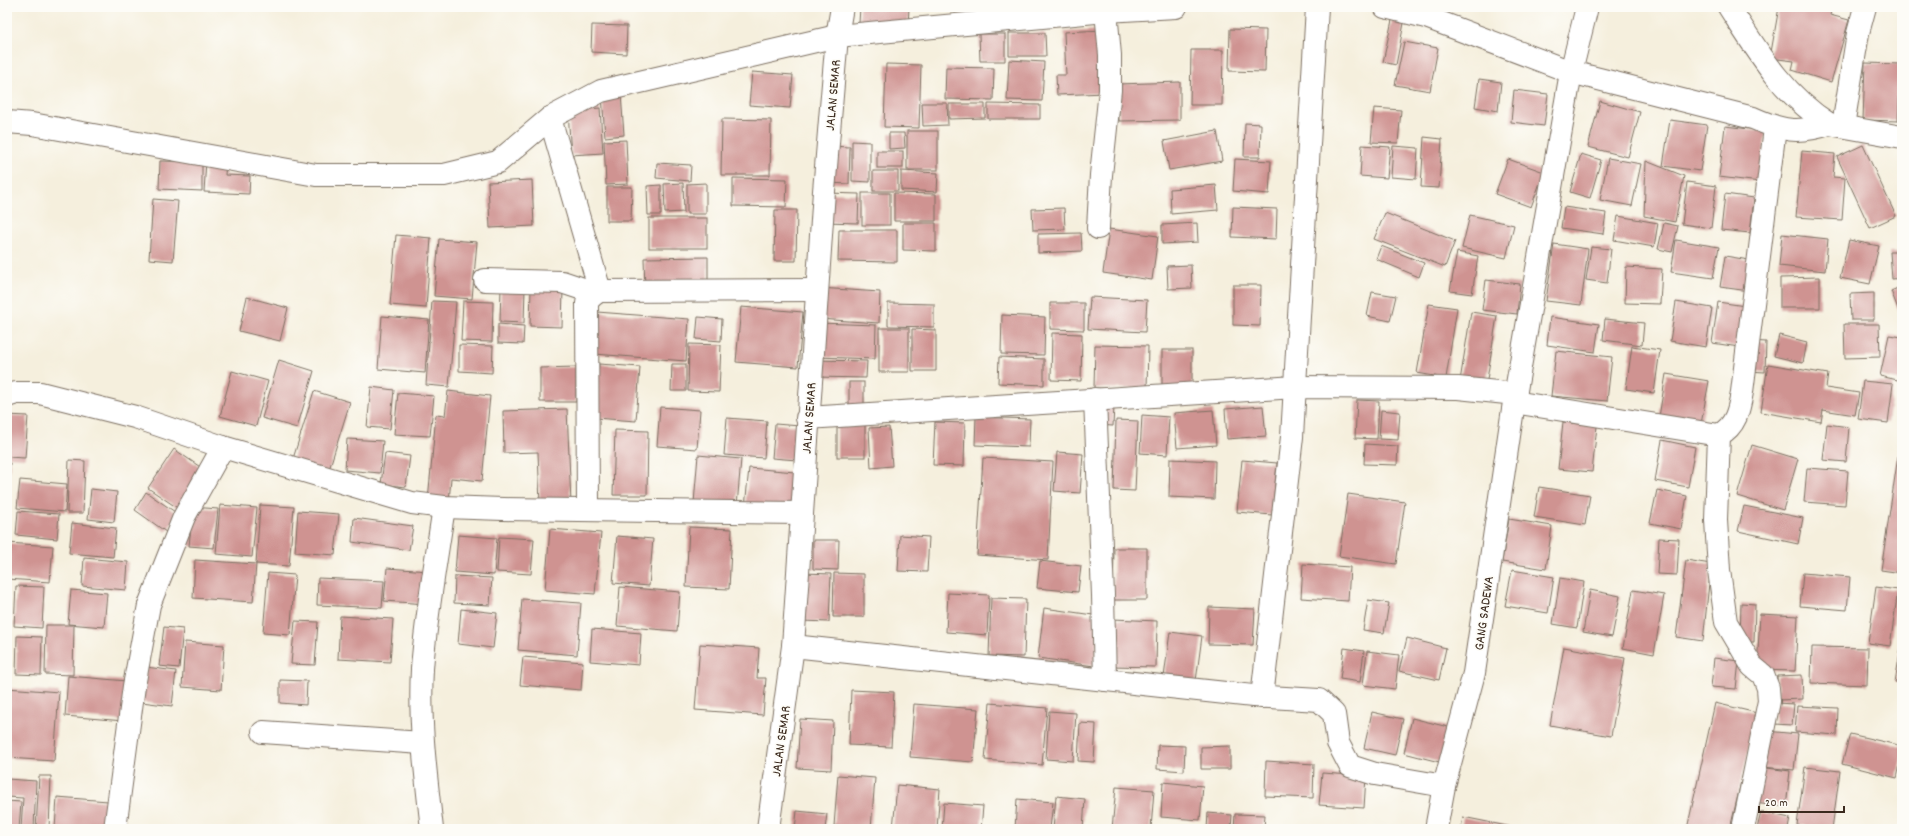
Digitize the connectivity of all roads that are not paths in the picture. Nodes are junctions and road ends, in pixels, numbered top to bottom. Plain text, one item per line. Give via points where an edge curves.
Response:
1 (842, 7) edge
2 (1176, 7) edge
3 (1317, 7) edge
4 (1385, 7) edge
5 (1587, 7) edge
6 (1729, 7) edge
7 (1865, 7) edge
8 (1106, 11) junction
9 (837, 36) junction
10 (1571, 72) junction
11 (550, 118) junction
12 (7, 122) edge
13 (1830, 126) junction
14 (1782, 129) junction
15 (1902, 137) edge
16 (1098, 228) dead end
17 (485, 280) dead end
18 (817, 290) junction
19 (598, 292) junction
20 (1295, 387) junction
21 (7, 396) edge
22 (1515, 398) junction
23 (1094, 400) junction
24 (807, 418) junction
25 (1719, 435) junction
26 (223, 447) junction
27 (444, 507) junction
28 (588, 510) junction
29 (802, 513) junction
30 (793, 646) junction
31 (1105, 680) junction
32 (1262, 697) junction
33 (263, 732) dead end
34 (422, 743) junction
35 (1444, 786) junction
36 (114, 829) edge
37 (432, 829) edge
38 (768, 829) edge
39 (1436, 829) edge
40 (1743, 829) edge

1 - 9 street, JALAN SEMAR
2 - 8 street
3 - 20 street
4 - 10 street via 1426,17
5 - 10 street, GANG SADEWA
6 - 13 street via 1788,91 1810,112
7 - 13 street
8 - 9 street
8 - 16 street via 1110,90
9 - 11 street via 601,91
9 - 18 street, JALAN SEMAR
10 - 14 street via 1753,118
10 - 22 street, GANG SADEWA
11 - 12 street via 498,162 444,175 316,175 32,124
11 - 19 street
13 - 14 street
13 - 15 street
14 - 25 street via 1741,398 1733,424
17 - 19 street via 562,282
18 - 19 street
18 - 24 street, JALAN SEMAR
19 - 28 street via 587,303
20 - 22 street via 1458,388
20 - 23 street
20 - 32 street via 1289,470
21 - 26 street via 16,393 40,393 136,416
22 - 25 street
22 - 35 street, GANG SADEWA via 1474,673
23 - 24 street
23 - 31 street
24 - 29 street, JALAN SEMAR
25 - 40 street via 1716,520 1726,622 1752,666 1763,675 1769,701
26 - 27 street via 412,502
26 - 36 street via 184,517 149,605 134,686
27 - 28 street
27 - 34 street via 427,616
28 - 29 street
29 - 30 street, JALAN SEMAR
30 - 31 street
30 - 38 street, JALAN SEMAR
31 - 32 street
32 - 35 street via 1319,700 1334,714 1338,743 1350,766 1376,774
33 - 34 street
34 - 37 street
35 - 39 street, GANG SADEWA

